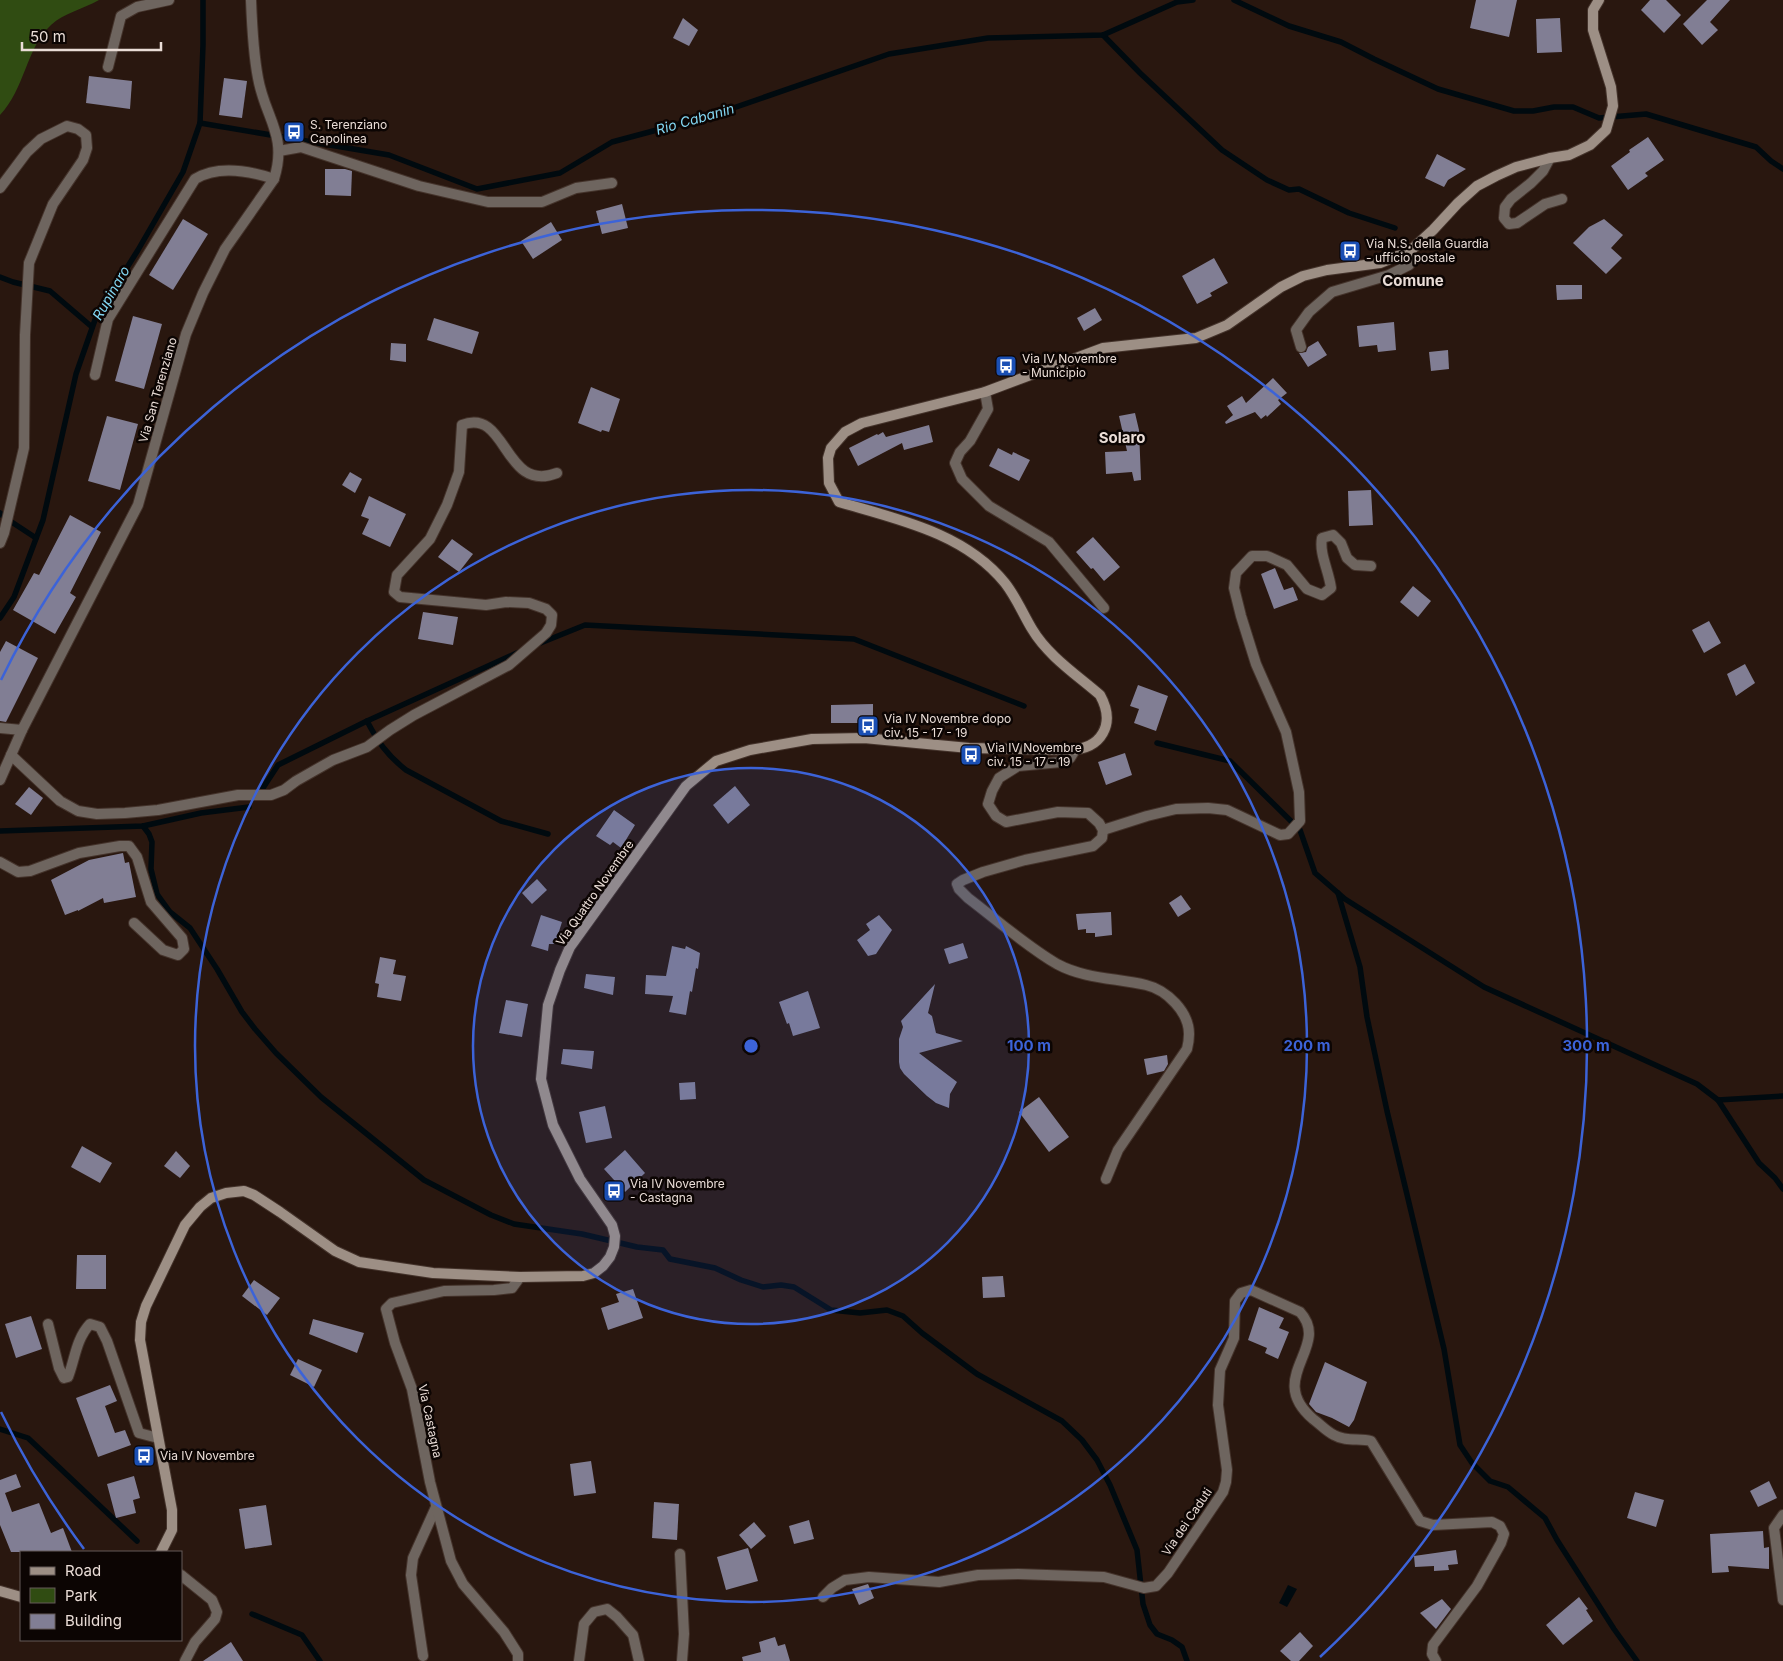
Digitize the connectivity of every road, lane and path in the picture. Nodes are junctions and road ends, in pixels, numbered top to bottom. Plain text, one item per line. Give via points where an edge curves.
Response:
1 (169, 0) edge
2 (251, 0) edge
3 (1599, 0) edge
4 (108, 67) dead end
5 (279, 150) junction
6 (1550, 158) junction
7 (274, 179) junction
8 (612, 183) dead end
9 (0, 188) edge
10 (1562, 199) dead end
11 (1410, 251) junction
12 (1301, 347) dead end
13 (95, 375) dead end
14 (985, 392) junction
15 (557, 473) dead end
16 (0, 543) edge
17 (1371, 566) dead end
18 (1104, 608) dead end
19 (0, 728) edge
20 (22, 730) junction
21 (1076, 750) junction
22 (11, 755) junction
23 (0, 780) edge
24 (1103, 830) junction
25 (0, 862) edge
26 (134, 923) dead end
27 (1106, 1179) dead end
28 (520, 1277) junction
29 (48, 1324) dead end
30 (158, 1438) junction
31 (436, 1507) junction
32 (1783, 1515) edge
33 (162, 1551) edge
34 (680, 1554) dead end
35 (182, 1576) edge
36 (0, 1591) edge
37 (20, 1597) edge
38 (823, 1597) dead end
39 (1783, 1600) edge
40 (423, 1656) dead end
41 (185, 1661) edge
42 (518, 1661) edge
43 (578, 1661) edge
44 (639, 1661) edge
45 (682, 1661) edge
46 (1436, 1661) edge

1 - 4 street via 137,8 121,16
2 - 5 street, Via San Terenziano via 257,77 279,140
3 - 6 main road, Via Quattro Novembre via 1593,10 1593,30 1611,87 1613,106 1606,130 1590,145
5 - 7 street, Via San Terenziano
5 - 8 street via 302,147 420,186 488,202 542,202 576,188
6 - 10 street via 1543,171 1511,199 1505,207 1504,218 1509,224 1517,223 1545,204
6 - 11 main road, Via Quattro Novembre via 1516,167 1478,186
7 - 13 street via 254,172 231,171 209,173 195,179 108,319
7 - 20 street, Via San Terenziano via 225,249 203,293 186,334 138,504
9 - 16 street via 41,139 67,126 86,135 87,148 83,160 53,204 29,263 24,448
11 - 12 street via 1409,265 1389,275 1332,292 1309,312 1296,330
11 - 14 main road, Via Quattro Novembre via 1380,263 1303,276 1226,324 1196,338 1103,348
14 - 18 street via 988,409 955,463 962,479 990,506 1049,542
14 - 21 main road, Via Quattro Novembre via 862,423 845,432 831,448 829,483 839,502 929,529 983,562 1005,583 1044,646 1100,695 1106,706 1106,728 1100,738 1092,745
15 - 22 street via 533,476 517,467 496,434 485,424 471,422 462,425 458,472 447,505 430,540 397,575 394,592 400,597 468,604 529,603 546,610 552,616 552,625 509,665 414,714 367,747 333,760 284,790 271,795 238,795 158,810 97,814 78,811 60,801
17 - 24 street via 1355,565 1333,535 1322,538 1331,588 1322,595 1307,589 1287,565 1266,556 1252,556 1236,573 1234,588 1240,616 1256,664 1286,732 1299,792 1300,821 1288,834 1280,835 1226,810 1208,808 1147,816
19 - 20 street
20 - 22 street, Via San Terenziano
21 - 24 street via 1061,762 1018,766 999,778 988,804 996,816 1006,822 1058,812 1088,813
21 - 28 main road, Via Quattro Novembre via 968,748 864,738 812,739 750,750 716,761 686,786 570,947 548,1005 542,1079 552,1125 580,1179 612,1225 614,1247 610,1258 594,1273
22 - 23 street, Via San Terenziano
24 - 27 street via 1102,838 1093,846 1025,860 983,872 957,884 968,898 1058,964 1082,974 1148,986 1170,998 1181,1010 1189,1034 1187,1049 1118,1150
25 - 26 street via 18,872 30,871 79,853 129,846 137,857 151,902 182,938 184,949 178,955 163,950
28 - 30 main road, Via Quattro Novembre via 433,1273 359,1262 335,1251 254,1195 244,1191 211,1198 185,1225 154,1286 141,1322 140,1340
28 - 31 street, Via Castagna via 512,1288 444,1291 392,1303 386,1309 412,1389
29 - 30 street via 64,1378 68,1377 83,1331 90,1324 100,1327 108,1341 139,1433
30 - 33 main road, Via Quattro Novembre via 172,1510 172,1530
31 - 40 street via 413,1558 411,1575
31 - 42 street, Via Castagna via 451,1561 463,1584 504,1632 518,1654
32 - 39 street via 1774,1528
34 - 45 street via 684,1634
35 - 41 street via 212,1600 217,1612
36 - 37 main road
38 - 46 street, Via dei Caduti via 845,1580 869,1577 939,1582 978,1575 1104,1576 1144,1588 1156,1586 1223,1492 1226,1455 1218,1406 1220,1370 1234,1338 1235,1301 1241,1293 1251,1290 1300,1312 1310,1327 1310,1336 1295,1374 1294,1393 1302,1410 1335,1436 1371,1441 1420,1522 1433,1525 1492,1522 1502,1530 1503,1539 1477,1586 1433,1645 1432,1654
43 - 44 street via 584,1624 594,1612 606,1609 633,1635

